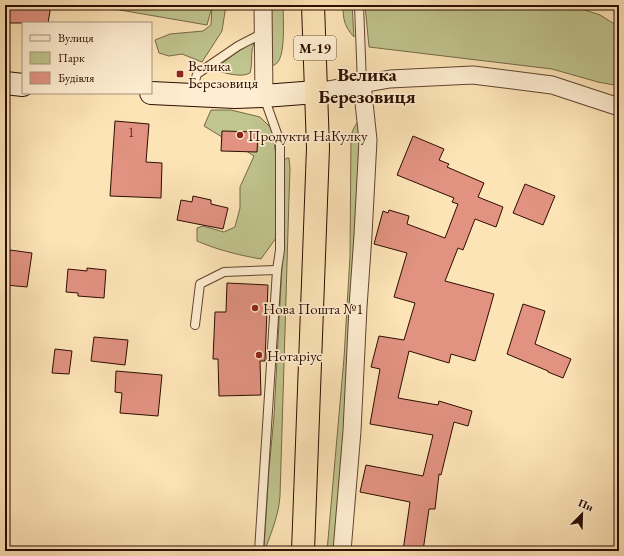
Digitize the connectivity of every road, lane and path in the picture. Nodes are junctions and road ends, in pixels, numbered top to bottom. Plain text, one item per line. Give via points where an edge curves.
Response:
1 (263, 5) edge
2 (313, 5) edge
3 (360, 5) edge
4 (263, 33) junction
5 (5, 83) edge
6 (22, 84) edge
7 (362, 84) junction
8 (316, 92) junction
9 (152, 93) edge
10 (190, 95) junction
11 (264, 96) junction
12 (619, 107) edge
13 (277, 270) junction
14 (195, 325) dead end
15 (259, 551) edge
16 (303, 551) edge
17 (342, 551) edge

1 - 4 street
2 - 8 highway, М-19
3 - 7 lane
4 - 10 lane via 238,46 197,74
4 - 11 street
5 - 6 street
7 - 8 street
7 - 12 street via 390,79 473,75 552,84
7 - 17 street via 368,145 352,431
8 - 11 street
8 - 16 highway, М-19 via 318,148
9 - 10 street
10 - 11 street
11 - 13 lane via 280,142 280,250
13 - 14 lane via 224,272 200,284
13 - 15 lane

